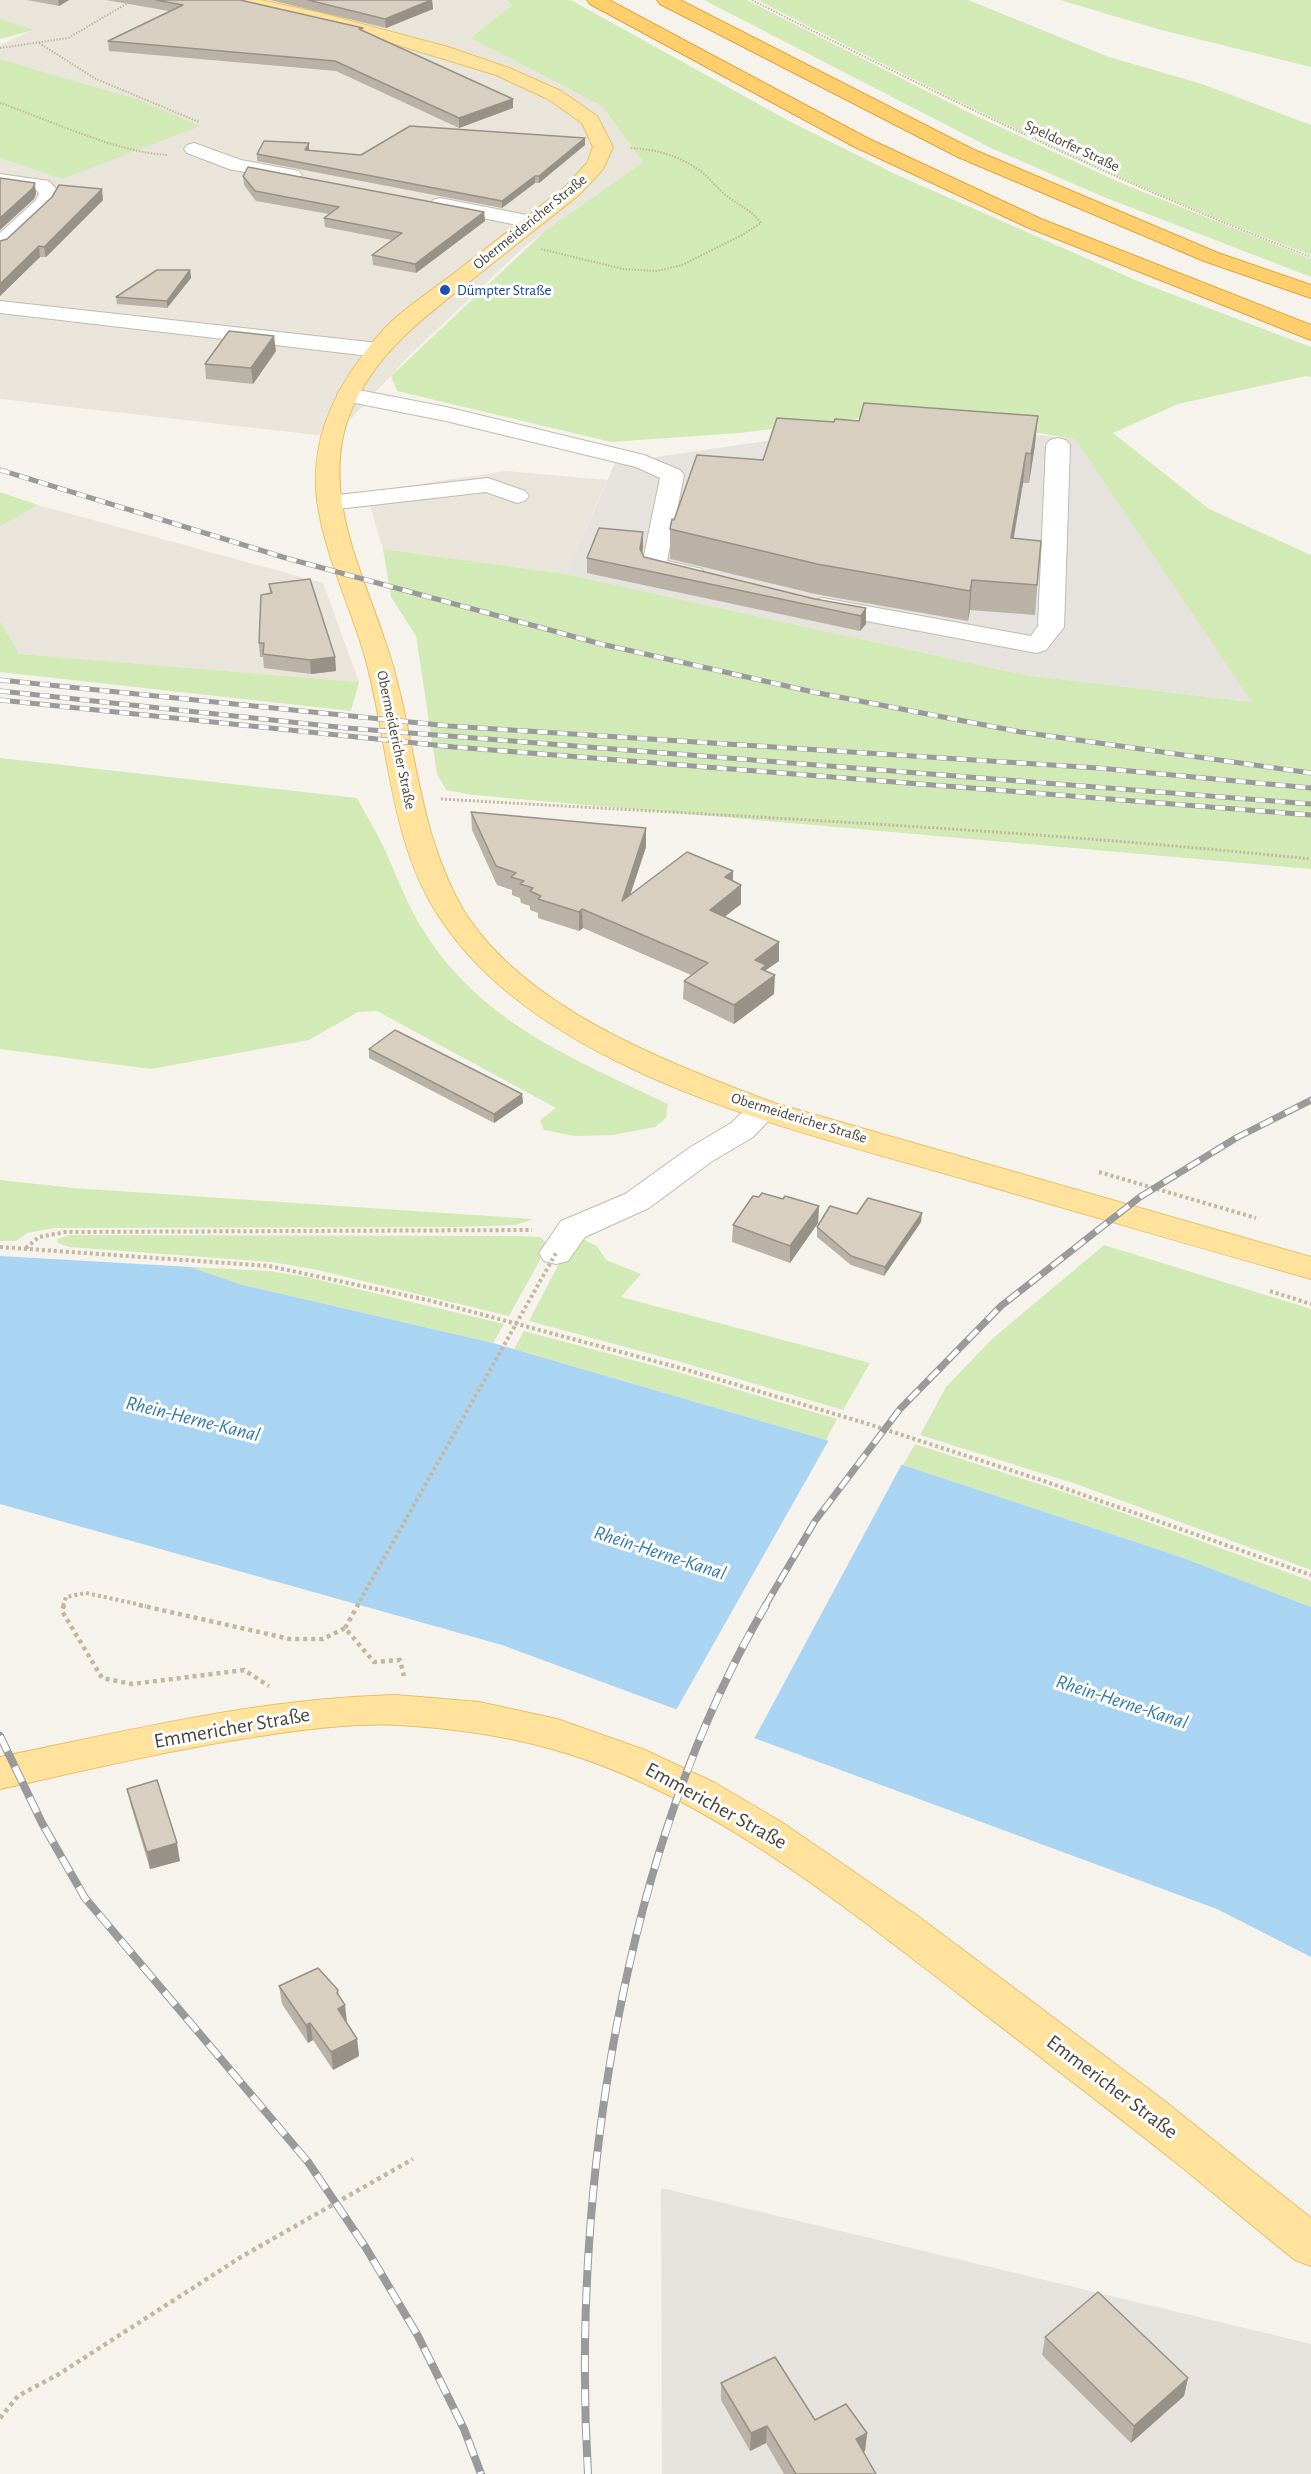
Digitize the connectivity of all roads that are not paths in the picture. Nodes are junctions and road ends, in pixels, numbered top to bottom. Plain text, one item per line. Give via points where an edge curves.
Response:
1 (234, 0) edge
2 (596, 0) edge
3 (626, 0) edge
4 (666, 0) edge
5 (194, 149) road end
6 (305, 178) edge
7 (0, 180) edge
8 (421, 200) edge
9 (532, 222) junction
10 (0, 244) edge
11 (1311, 292) edge
12 (0, 307) edge
13 (1311, 320) edge
14 (1311, 333) edge
15 (378, 350) junction
16 (348, 395) junction
17 (1058, 446) dead end
18 (517, 496) dead end
19 (329, 503) junction
20 (712, 579) edge
21 (804, 602) edge
22 (763, 1110) junction
23 (564, 1241) road end
24 (1311, 1268) edge
25 (0, 1773) edge
26 (1311, 2245) edge

1 - 9 main road, Obermeidericher Straße via 425,44 551,93 590,119 600,133 603,148 593,169
2 - 14 highway via 860,142 1034,223
3 - 13 highway via 833,112 940,164 1054,216
4 - 11 highway via 965,153 1211,257
5 - 6 street via 236,165
7 - 10 street via 42,185 49,192 45,202
8 - 9 street
9 - 15 main road, Obermeidericher Straße via 397,328
12 - 15 street
15 - 16 main road, Obermeidericher Straße
16 - 19 main road, Obermeidericher Straße via 332,434
16 - 20 street via 446,414 644,462 672,475 654,565
17 - 21 street via 1051,627 1037,645
18 - 19 street via 488,485
19 - 22 main road, Obermeidericher Straße via 340,550 382,674 420,846 437,888 458,923 490,962 535,1000 587,1032 679,1077
22 - 23 street via 742,1130 637,1201
22 - 24 main road, Obermeidericher Straße
25 - 26 main road, Emmericher Straße via 273,1719 337,1711 399,1710 476,1717 550,1731 612,1752 722,1804 801,1854 1165,2128

